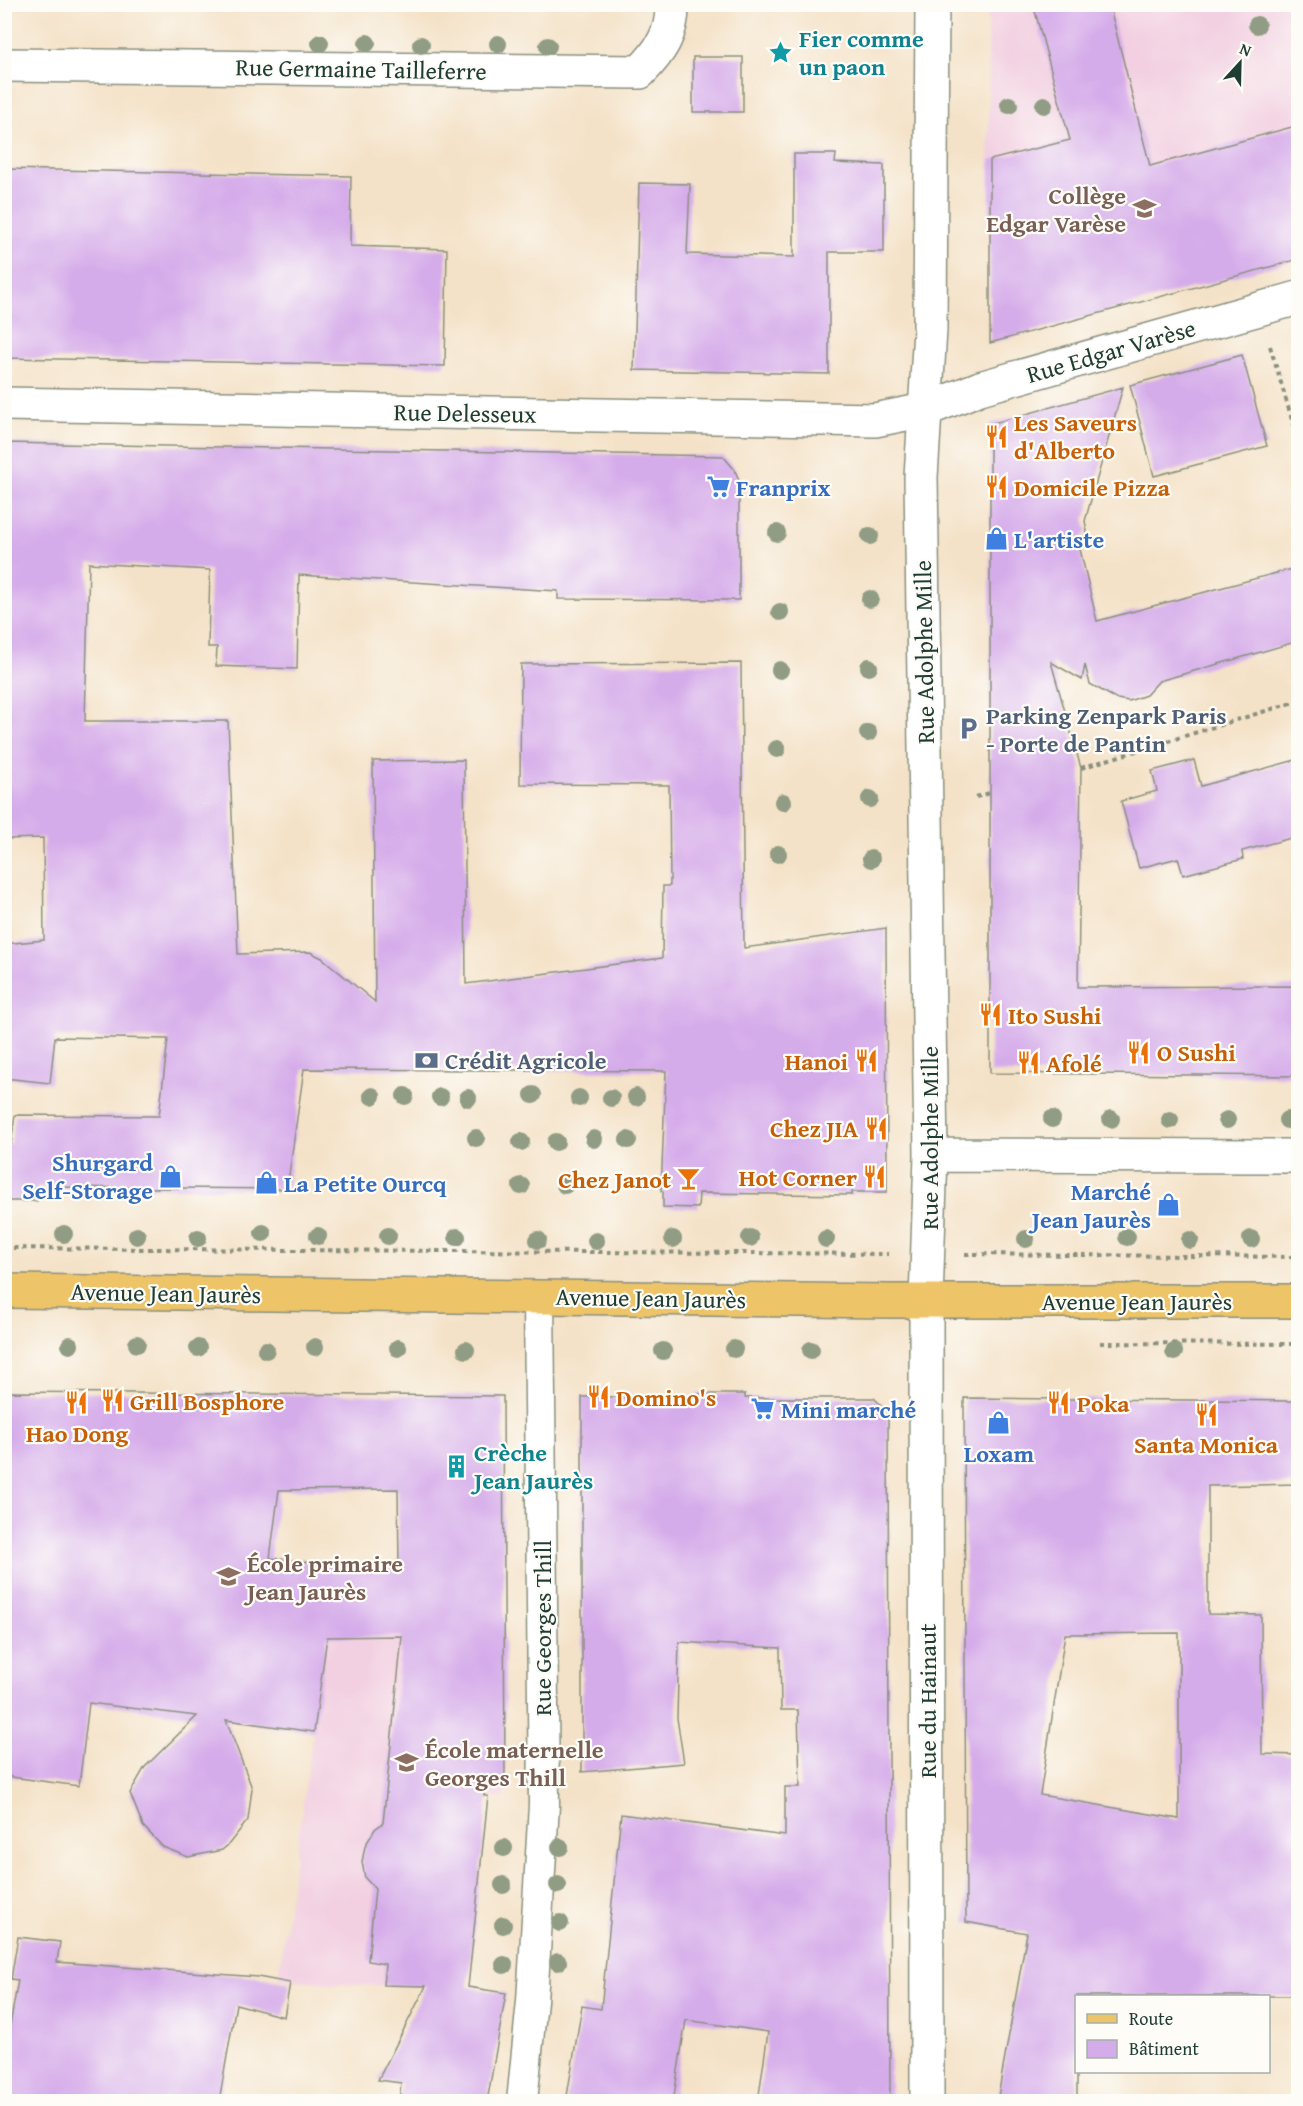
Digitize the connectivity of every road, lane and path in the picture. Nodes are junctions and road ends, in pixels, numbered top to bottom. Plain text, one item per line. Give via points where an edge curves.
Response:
1 (672, 4) edge
2 (932, 4) edge
3 (4, 65) edge
4 (1299, 298) edge
5 (1258, 309) junction
6 (4, 404) edge
7 (925, 410) junction
8 (1299, 440) edge
9 (1299, 701) edge
10 (1081, 768) dead end
11 (990, 793) dead end
12 (976, 797) dead end
13 (931, 1155) junction
14 (1299, 1156) edge
15 (4, 1248) edge
16 (898, 1254) dead end
17 (982, 1254) dead end
18 (1299, 1257) edge
19 (4, 1291) edge
20 (539, 1297) junction
21 (926, 1300) junction
22 (1299, 1301) edge
23 (1089, 1343) dead end
24 (1299, 1344) edge
25 (522, 2102) edge
26 (927, 2102) edge

1 - 3 street, Rue Germaine Tailleferre via 667,37 657,55 640,72
2 - 7 street, Rue Adolphe Mille via 930,330
4 - 5 street, Rue Edgar Varèse
5 - 7 street, Rue Edgar Varèse via 980,388
5 - 8 path
6 - 7 street, Rue Delesseux via 875,420
7 - 13 street, Rue Adolphe Mille via 921,477
9 - 10 path
11 - 12 path
13 - 14 street
13 - 21 street, Rue Adolphe Mille
15 - 16 path, Avenue Jean Jaurès
17 - 18 path, Avenue Jean Jaurès
19 - 20 main road, Avenue Jean Jaurès
20 - 21 main road, Avenue Jean Jaurès
20 - 25 street, Rue Georges Thill via 544,1805
21 - 22 main road, Avenue Jean Jaurès
21 - 26 street, Rue du Hainaut
23 - 24 path, Avenue Jean Jaurès

